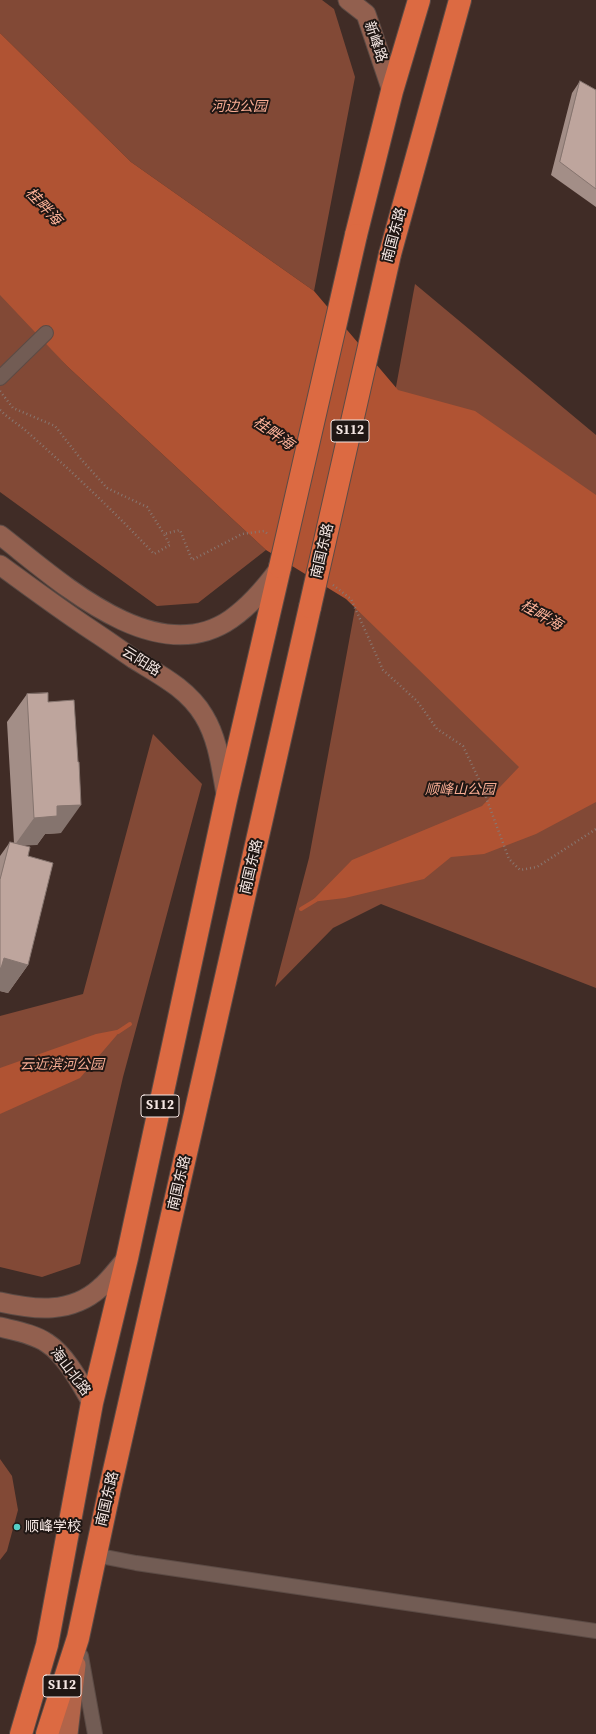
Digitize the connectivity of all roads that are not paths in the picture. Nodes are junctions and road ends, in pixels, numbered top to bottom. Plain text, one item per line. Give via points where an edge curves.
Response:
1 (348, 0) edge
2 (419, 0) edge
3 (460, 0) edge
4 (392, 91) junction
5 (46, 333) dead end
6 (0, 378) edge
7 (0, 536) edge
8 (0, 565) edge
9 (280, 567) junction
10 (226, 800) junction
11 (127, 1258) junction
12 (0, 1302) edge
13 (0, 1327) edge
14 (92, 1403) junction
15 (95, 1555) junction
16 (596, 1630) edge
17 (78, 1638) junction
18 (47, 1645) junction
19 (10, 1734) edge
20 (21, 1734) edge
21 (46, 1734) edge
22 (67, 1734) edge
23 (95, 1734) edge

1 - 4 main road, 新峰路 via 366,14
2 - 4 highway, S112
3 - 15 highway, 南国东路 / S112, bridge via 390,254
4 - 9 highway, S112, bridge via 356,235
5 - 6 street
7 - 8 main road via 19,563 15,568
7 - 9 main road, 云阳路 via 112,616 133,626 179,635 202,632 230,620 260,594
8 - 10 main road, 云阳路 via 69,616 171,681 193,701 204,715 214,738
9 - 10 highway, S112
10 - 11 highway, S112
11 - 12 main road via 101,1287 87,1298 66,1307 42,1309
11 - 14 highway, S112
13 - 14 main road, 海山北路 via 48,1343 60,1355
14 - 18 highway, S112
15 - 16 street
15 - 17 highway, 南国东路 / S112
17 - 21 highway, 南国东路 / S112
17 - 22 main road
17 - 23 street
18 - 19 main road, S112
18 - 20 highway, S112

